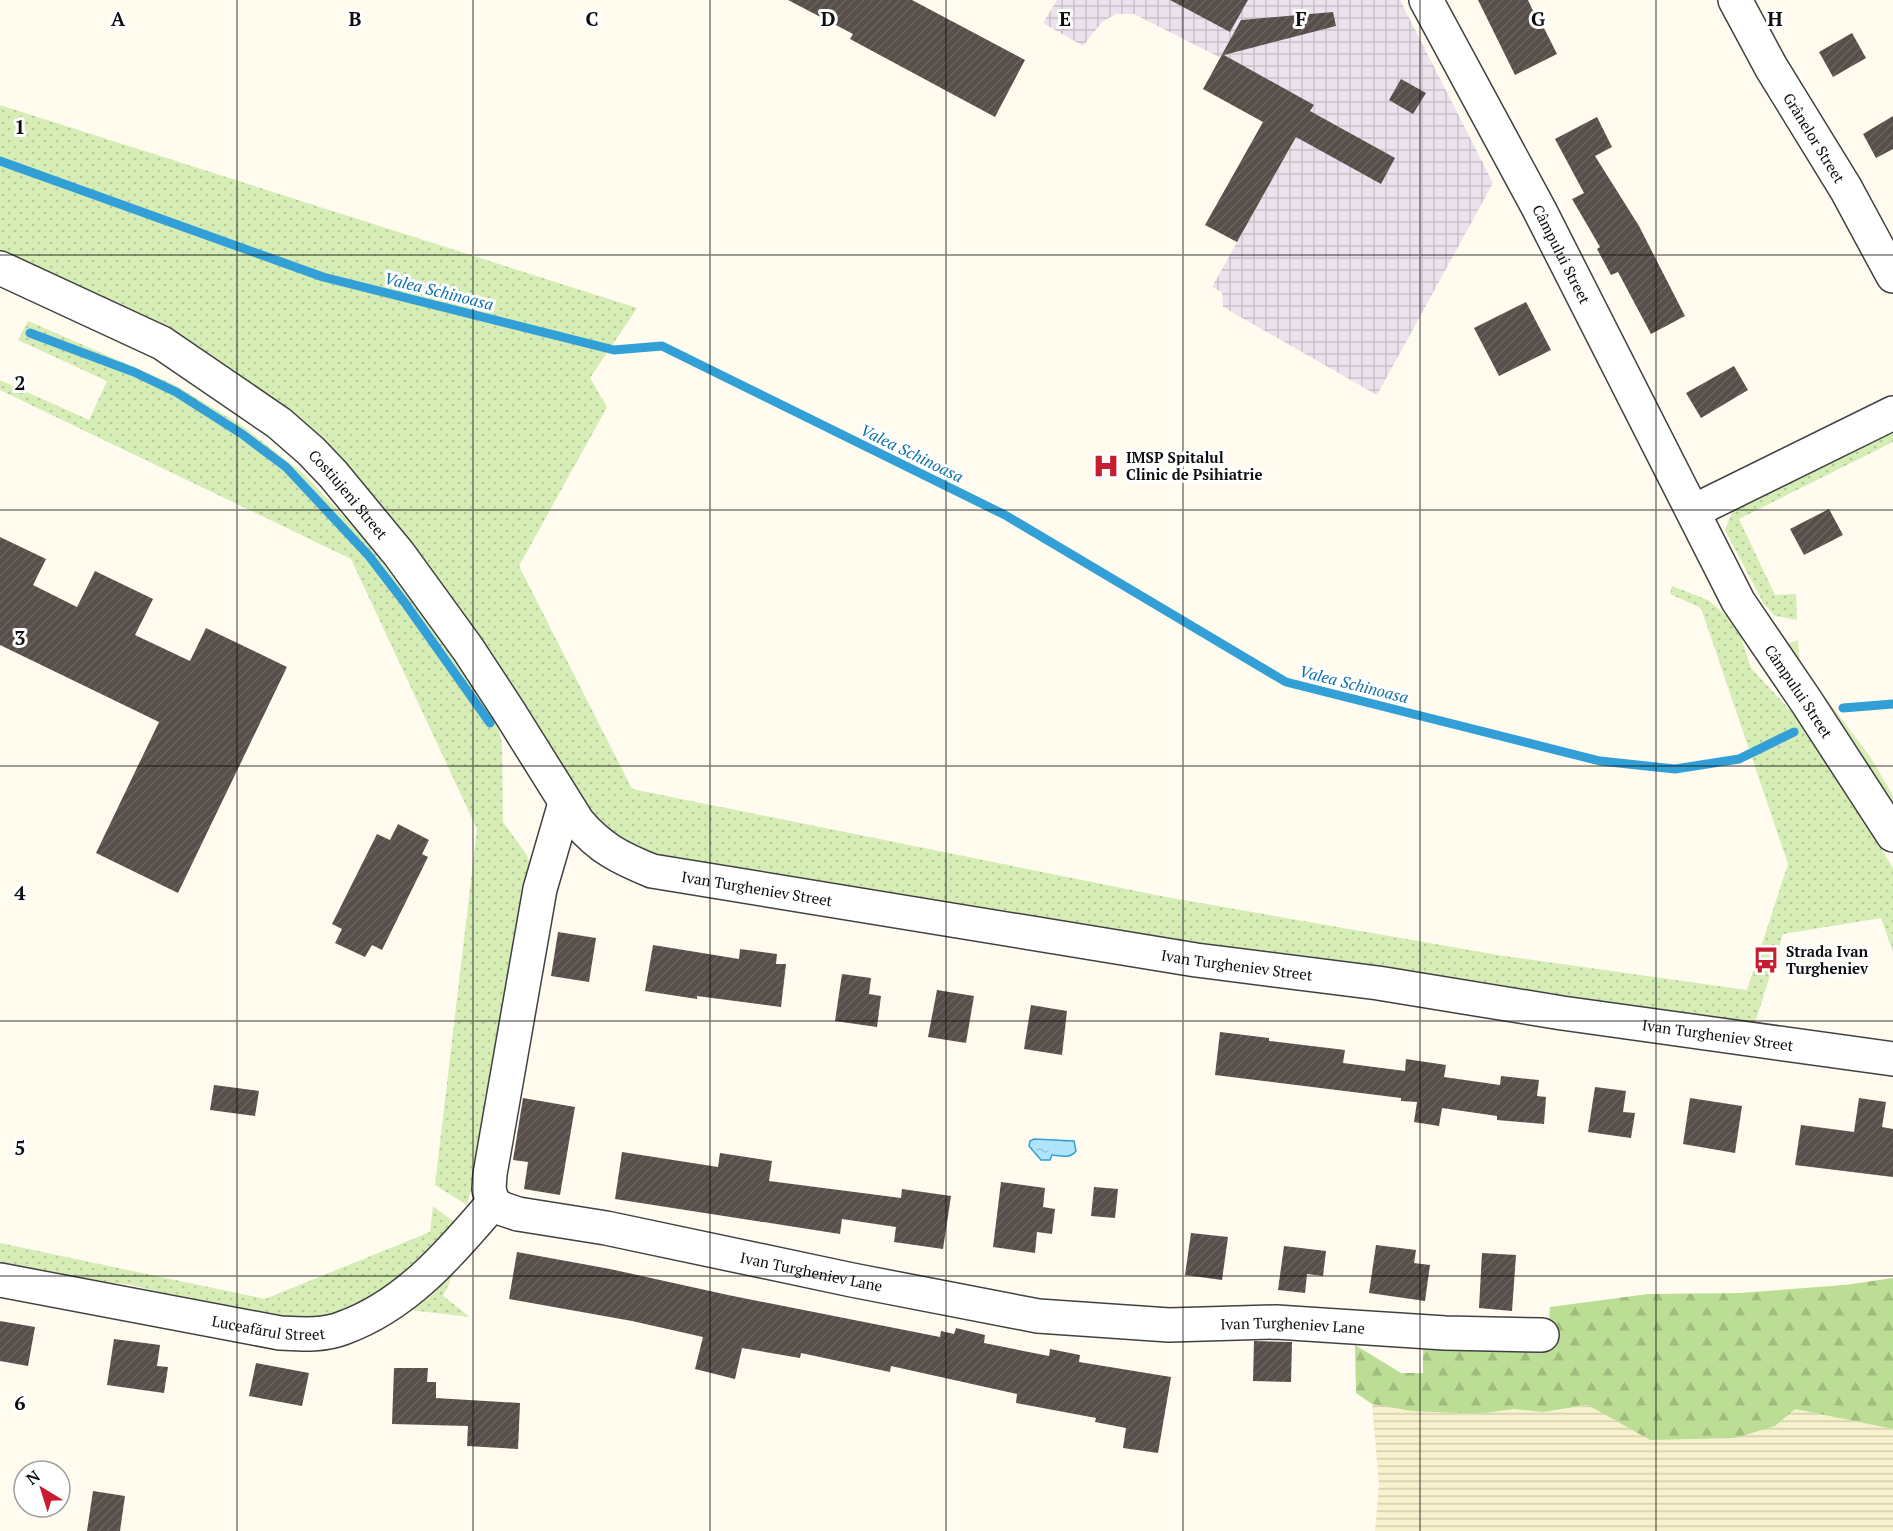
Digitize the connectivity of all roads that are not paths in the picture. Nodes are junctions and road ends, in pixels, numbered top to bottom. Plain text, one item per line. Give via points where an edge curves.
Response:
1 (1426, 0) edge
2 (1735, 0) edge
3 (0, 268) edge
4 (1893, 276) edge
5 (1893, 413) edge
6 (1694, 512) junction
7 (565, 803) junction
8 (1893, 835) edge
9 (591, 837) joint
10 (1893, 1059) edge
11 (493, 1203) junction
12 (0, 1280) edge
13 (1542, 1335) dead end

1 - 6 street, Câmpului Street via 1539,209
2 - 4 street, Grânelor Street
3 - 7 street, Costiujeni Street via 162,343 279,423 311,451 392,546 446,620 489,680
5 - 6 street
6 - 8 street, Câmpului Street via 1738,601
7 - 9 street, Costiujeni Street
7 - 11 street via 540,889 490,1174
9 - 10 street, Ivan Turgheniev Street via 621,859 663,873 1196,960 1378,982 1562,1013
11 - 12 street, Luceafărul Street via 423,1280 371,1315 342,1329 316,1334 280,1333
11 - 13 street, Ivan Turgheniev Lane via 518,1214 606,1228 1038,1316 1168,1325 1276,1322

